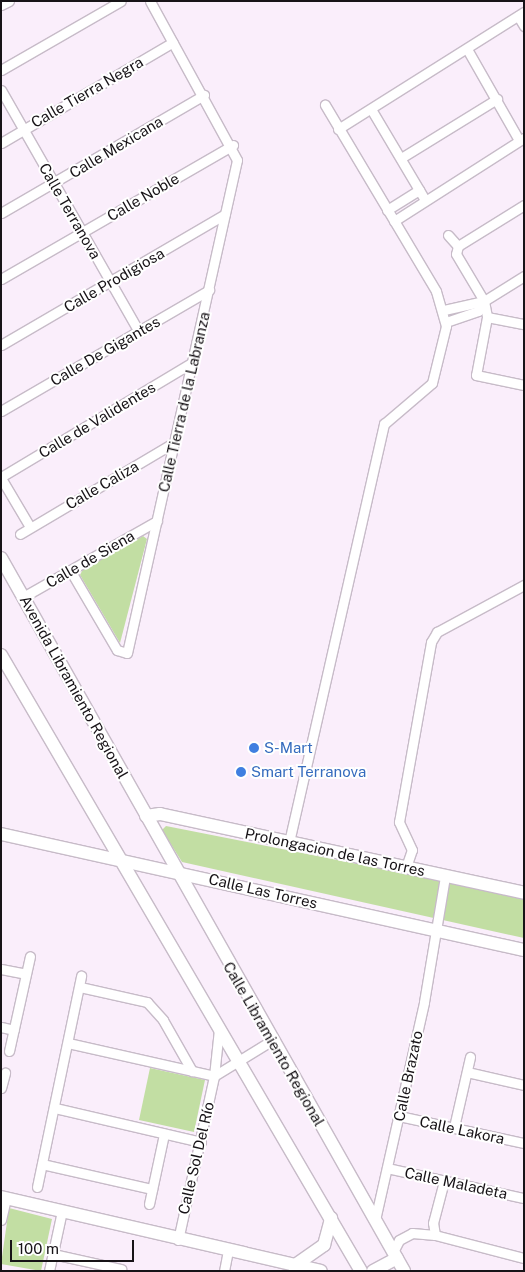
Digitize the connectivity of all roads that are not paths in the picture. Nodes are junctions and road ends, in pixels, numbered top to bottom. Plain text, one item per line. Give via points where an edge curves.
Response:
1 (9, 1) edge
2 (121, 1) edge
3 (150, 1) edge
4 (1, 6) edge
5 (521, 14) edge
6 (524, 26) edge
7 (173, 42) junction
8 (468, 49) junction
9 (1, 70) edge
10 (1, 90) edge
11 (204, 95) junction
12 (496, 99) junction
13 (325, 105) dead end
14 (371, 110) junction
15 (24, 129) junction
16 (338, 129) junction
17 (522, 139) edge
18 (1, 143) edge
19 (232, 145) junction
20 (401, 158) junction
21 (54, 183) junction
22 (420, 190) junction
23 (425, 200) junction
24 (524, 205) edge
25 (387, 210) junction
26 (1, 213) edge
27 (225, 214) junction
28 (394, 221) junction
29 (83, 232) junction
30 (448, 235) dead end
31 (458, 246) junction
32 (524, 276) edge
33 (1, 279) edge
34 (112, 283) junction
35 (210, 290) junction
36 (484, 301) junction
37 (444, 310) junction
38 (487, 317) junction
39 (446, 322) junction
40 (524, 324) edge
41 (139, 332) junction
42 (1, 345) edge
43 (193, 362) junction
44 (524, 385) edge
45 (1, 411) edge
46 (175, 442) junction
47 (1, 478) edge
48 (157, 521) junction
49 (30, 527) junction
50 (20, 534) dead end
51 (1, 558) edge
52 (70, 570) junction
53 (524, 585) edge
54 (23, 597) junction
55 (1, 655) edge
56 (146, 816) junction
57 (1, 834) edge
58 (289, 842) junction
59 (120, 860) junction
60 (406, 867) junction
61 (176, 872) junction
62 (445, 876) junction
63 (524, 893) edge
64 (437, 931) junction
65 (524, 950) edge
66 (30, 956) dead end
67 (1, 969) edge
68 (26, 974) junction
69 (81, 976) dead end
70 (80, 987) junction
71 (1, 1027) edge
72 (219, 1028) junction
73 (14, 1030) junction
74 (271, 1041) junction
75 (68, 1043) junction
76 (9, 1052) dead end
77 (470, 1057) dead end
78 (239, 1061) junction
79 (192, 1071) junction
80 (467, 1072) junction
81 (5, 1073) dead end
82 (214, 1076) junction
83 (524, 1085) edge
84 (1, 1088) edge
85 (54, 1108) junction
86 (399, 1116) junction
87 (454, 1127) junction
88 (164, 1134) junction
89 (201, 1142) junction
90 (524, 1143) edge
91 (42, 1164) junction
92 (387, 1168) junction
93 (444, 1181) junction
94 (37, 1188) dead end
95 (152, 1189) junction
96 (3, 1198) edge
97 (524, 1198) edge
98 (149, 1204) dead end
99 (62, 1212) junction
100 (331, 1218) junction
101 (1, 1220) edge
102 (374, 1220) junction
103 (435, 1236) junction
104 (178, 1240) junction
105 (228, 1251) junction
106 (53, 1254) junction
107 (395, 1255) junction
108 (524, 1258) edge
109 (288, 1266) edge
110 (106, 1268) edge
111 (121, 1269) dead end
112 (49, 1271) edge
113 (224, 1271) edge
114 (320, 1271) edge
115 (361, 1271) edge
116 (373, 1271) edge
117 (404, 1271) edge

1 - 4 street
2 - 9 street
3 - 7 street
5 - 6 street
5 - 8 street
7 - 11 street
7 - 15 street, Calle Tierra Negra
8 - 12 street
8 - 14 street
10 - 15 street, Calle Terranova
11 - 19 street
11 - 21 street, Calle Mexicana
12 - 17 street
12 - 20 street
13 - 16 street
14 - 16 street
14 - 20 street
15 - 18 street, Calle Tierra Negra
15 - 21 street, Calle Terranova
16 - 25 street
17 - 23 street
19 - 27 street, Calle Tierra de la Labranza via 237,160
19 - 29 street, Calle Noble
20 - 22 street
21 - 26 street, Calle Mexicana
21 - 29 street, Calle Terranova
22 - 23 street
22 - 25 street
23 - 28 street
24 - 31 street
25 - 28 street
27 - 34 street, Calle Prodigiosa
27 - 35 street, Calle Tierra de la Labranza
28 - 37 street
29 - 33 street, Calle Noble
29 - 34 street, Calle Terranova
30 - 31 street
31 - 36 street via 456,254
32 - 36 street
34 - 41 street, Calle Terranova
34 - 42 street, Calle Prodigiosa
35 - 41 street, Calle De Gigantes
35 - 43 street, Calle Tierra de la Labranza
36 - 37 street
36 - 38 street
36 - 39 street via 478,311
37 - 39 street
38 - 40 street
38 - 44 street via 476,375
39 - 58 street via 446,340 432,383 384,424
41 - 45 street, Calle De Gigantes
43 - 46 street, Calle Tierra de la Labranza
43 - 47 street, Calle de Validentes
46 - 48 street, Calle Tierra de la Labranza
46 - 49 street, Calle Caliza
47 - 49 street
48 - 52 street, Calle de Siena
48 - 52 street, Calle Tierra de la Labranza via 129,647 122,655
49 - 50 street, Calle Caliza
51 - 54 street, Avenida Libramiento Regional
52 - 54 street, Calle de Siena
53 - 60 street via 437,632 431,642 399,822 412,850
54 - 56 street, Avenida Libramiento Regional
55 - 59 street
56 - 58 street, Prolongacion de las Torres via 160,814
56 - 61 street, Calle Libramiento Regional
57 - 59 street, Calle Las Torres
58 - 60 street, Prolongacion de las Torres
59 - 61 street, Calle Las Torres
59 - 72 street
60 - 62 street, Prolongacion de las Torres
61 - 64 street, Calle Las Torres
61 - 74 street, Calle Libramiento Regional
62 - 63 street, Prolongacion de las Torres
62 - 64 street, Calle Brazato
64 - 65 street, Calle Las Torres
64 - 86 street, Calle Brazato
66 - 68 street
67 - 68 street
68 - 73 street
69 - 70 street
70 - 75 street
70 - 79 street via 152,1006
71 - 73 street
72 - 78 street
72 - 82 street, Calle Sol Del Río
73 - 76 street
74 - 78 street
74 - 102 street, Calle Libramiento Regional
75 - 79 street
75 - 85 street
77 - 80 street
78 - 82 street
78 - 100 street
79 - 82 street
80 - 83 street
80 - 87 street
81 - 84 street
82 - 89 street, Calle Sol Del Río
85 - 88 street
85 - 91 street
86 - 87 street, Calle Lakora
86 - 92 street, Calle Brazato
87 - 90 street, Calle Lakora
88 - 89 street
88 - 95 street
89 - 104 street, Calle Sol Del Río
91 - 94 street
91 - 95 street
92 - 93 street, Calle Maladeta
92 - 102 street, Calle Brazato
93 - 97 street, Calle Maladeta
93 - 103 street via 433,1223
95 - 98 street
96 - 99 street
96 - 101 street
99 - 104 street
99 - 106 street
100 - 109 street via 324,1245
100 - 115 street
102 - 107 street, Calle Libramiento Regional
103 - 107 street via 412,1233 399,1240
103 - 108 street
104 - 105 street
105 - 109 street
105 - 113 street
106 - 110 street
106 - 112 street
107 - 116 street
107 - 117 street, Calle Libramiento Regional
109 - 114 street
110 - 111 street

